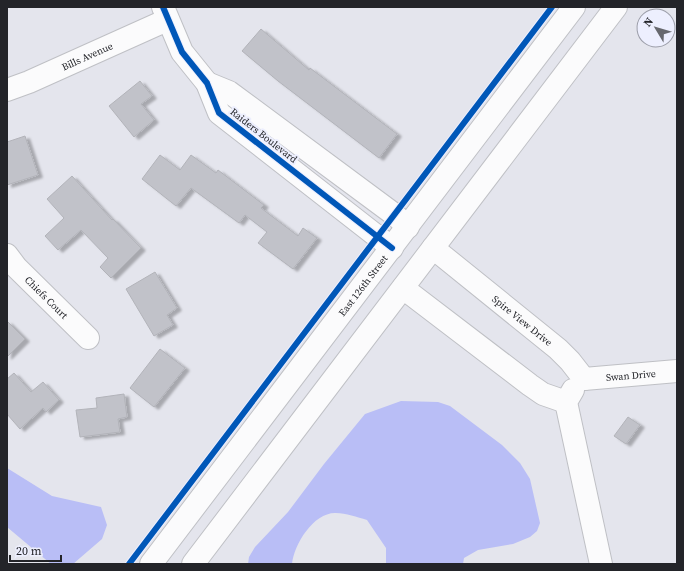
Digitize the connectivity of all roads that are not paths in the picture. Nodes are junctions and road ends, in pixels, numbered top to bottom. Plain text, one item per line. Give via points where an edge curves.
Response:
1 (574, 7) edge
2 (616, 7) edge
3 (165, 14) edge
4 (206, 83) junction
5 (7, 90) edge
6 (408, 227) junction
7 (392, 248) junction
8 (433, 248) junction
9 (7, 255) edge
10 (402, 288) junction
11 (88, 338) dead end
12 (677, 371) edge
13 (584, 379) junction
14 (566, 402) junction
15 (150, 564) edge
16 (193, 564) edge
17 (601, 564) edge

1 - 6 street, East 126th Street
2 - 8 street
3 - 4 street, Raiders Boulevard via 182,52
3 - 5 street, Bills Avenue via 29,82
4 - 6 street, Raiders Boulevard via 229,92
4 - 7 street, Raiders Boulevard via 219,113
6 - 7 street, East 126th Street
7 - 15 street, East 126th Street
8 - 10 street
8 - 13 street, Spire View Drive via 558,349
9 - 11 street, Chiefs Court
10 - 14 street via 530,385 543,394
10 - 16 street
12 - 13 street, Swan Drive
13 - 14 street
14 - 17 street

